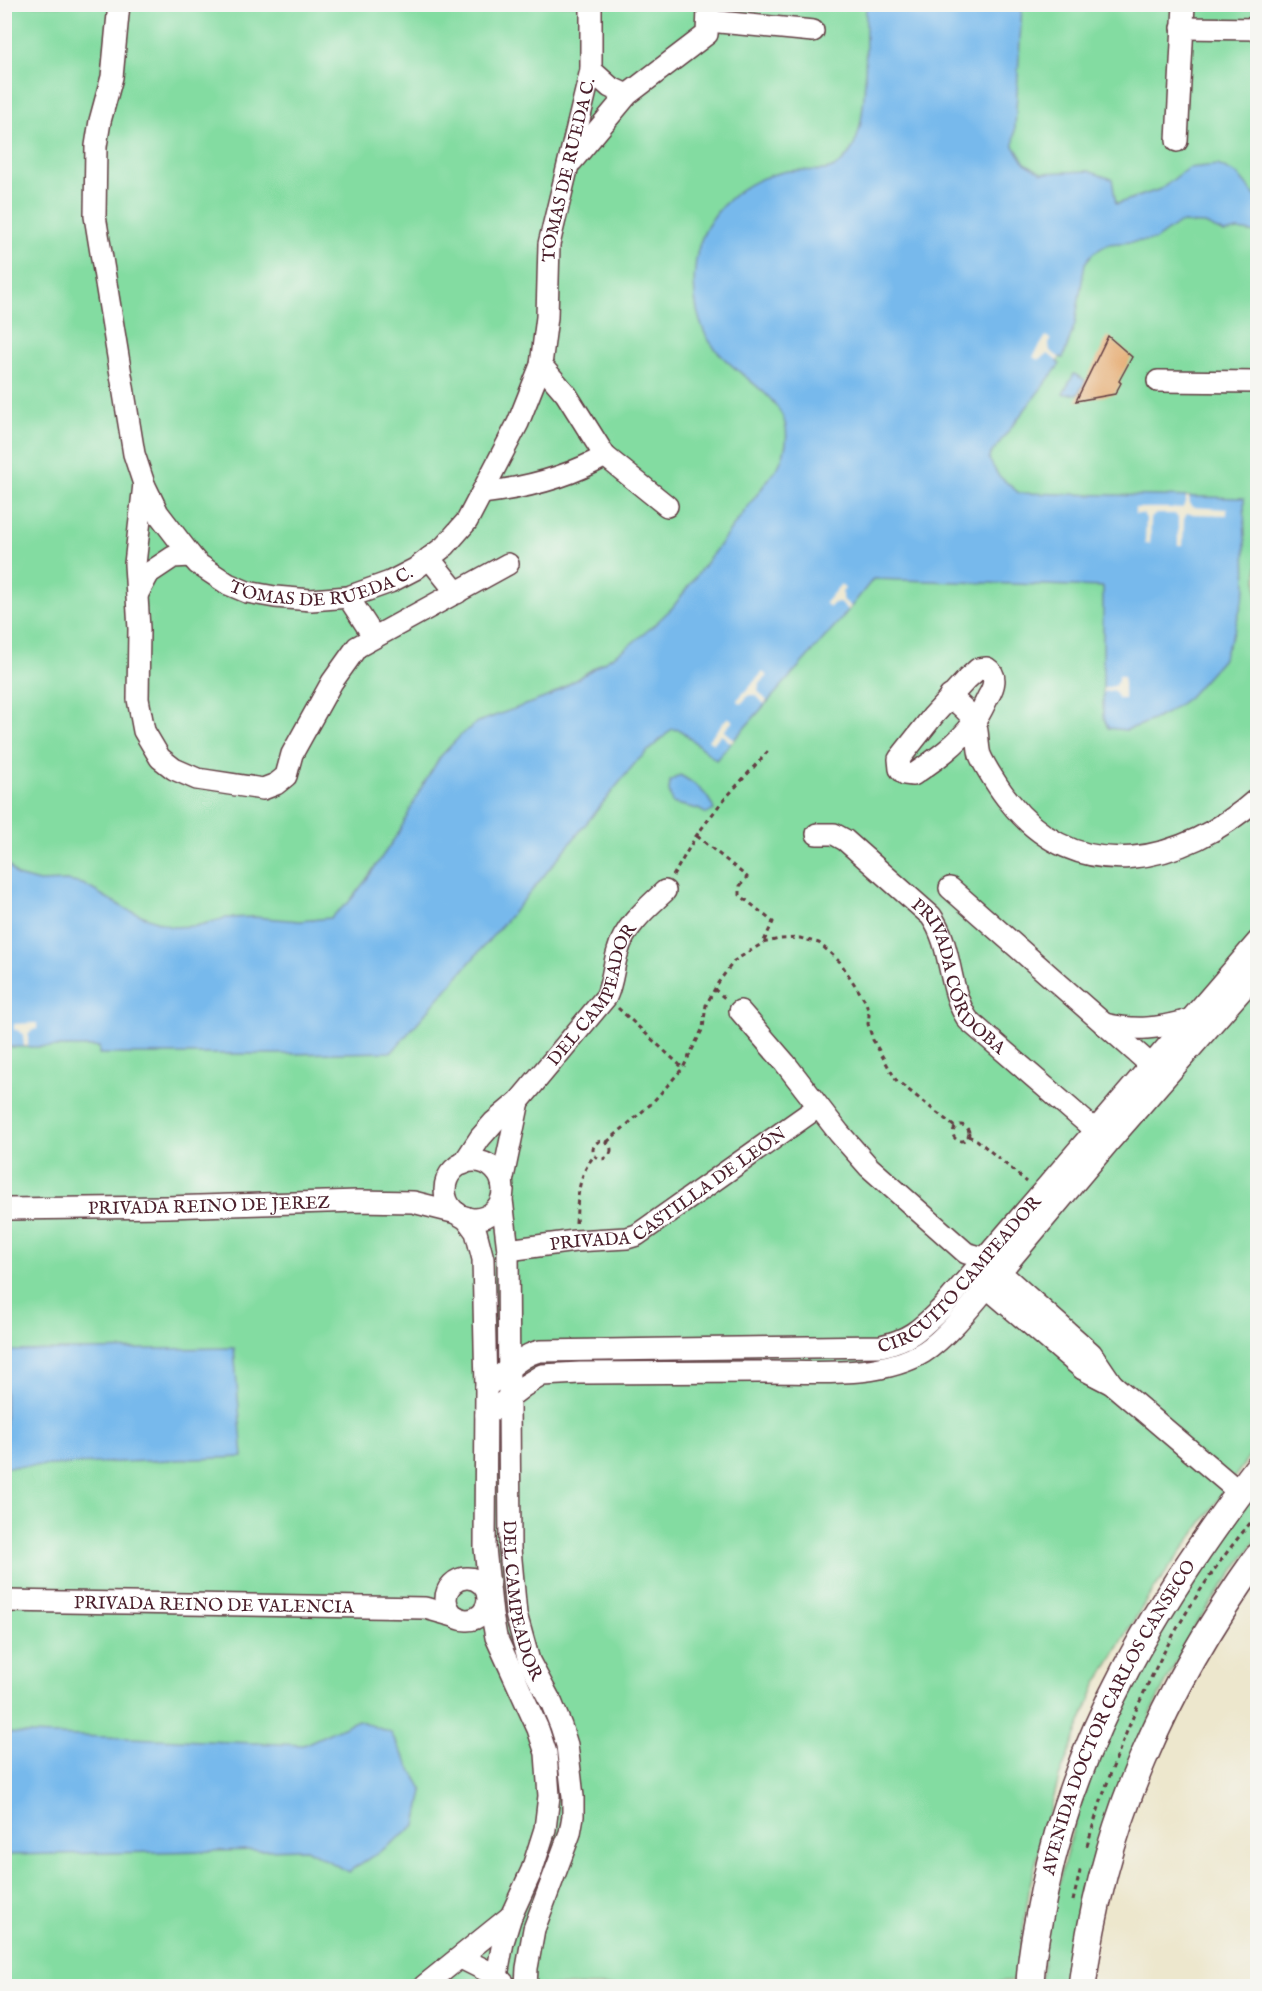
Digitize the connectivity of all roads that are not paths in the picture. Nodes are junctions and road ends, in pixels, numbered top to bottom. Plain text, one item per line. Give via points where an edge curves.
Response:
1 (591, 4) edge
2 (118, 7) edge
3 (706, 13) edge
4 (1186, 13) edge
5 (1257, 29) edge
6 (813, 31) dead end
7 (591, 70) junction
8 (627, 95) junction
9 (1177, 141) dead end
10 (569, 164) junction
11 (541, 365) junction
12 (1158, 381) dead end
13 (1257, 382) edge
14 (605, 456) junction
15 (144, 484) junction
16 (482, 493) junction
17 (667, 506) dead end
18 (191, 556) junction
19 (429, 558) junction
20 (508, 564) dead end
21 (457, 593) junction
22 (137, 595) junction
23 (348, 597) junction
24 (374, 637) junction
25 (950, 696) junction
26 (933, 716) junction
27 (975, 722) junction
28 (957, 740) junction
29 (981, 756) junction
30 (1255, 805) edge
31 (817, 834) dead end
32 (950, 888) dead end
33 (665, 891) road end
34 (1257, 941) edge
35 (1257, 972) edge
36 (740, 1011) dead end
37 (1189, 1020) junction
38 (1101, 1023) junction
39 (1158, 1072) junction
40 (519, 1101) junction
41 (818, 1107) junction
42 (1102, 1136) junction
43 (456, 1170) junction
44 (502, 1191) junction
45 (413, 1202) junction
46 (7, 1209) dead end
47 (461, 1215) junction
48 (508, 1250) junction
49 (982, 1269) junction
50 (508, 1325) junction
51 (920, 1342) junction
52 (758, 1347) junction
53 (540, 1351) junction
54 (509, 1370) junction
55 (757, 1372) junction
56 (486, 1387) junction
57 (510, 1397) junction
58 (486, 1415) junction
59 (1257, 1468) edge
60 (1239, 1492) junction
61 (484, 1548) junction
62 (1257, 1557) edge
63 (512, 1566) junction
64 (454, 1585) junction
65 (488, 1595) junction
66 (4, 1601) edge
67 (425, 1608) junction
68 (516, 1614) junction
69 (460, 1618) junction
70 (504, 1655) junction
71 (511, 1916) junction
72 (460, 1958) junction
73 (527, 1977) edge
74 (503, 1984) edge
75 (424, 1986) edge
76 (1030, 1986) edge
77 (1082, 1986) edge

1 - 7 street, TOMAS DE RUEDA C.
2 - 15 street, TOMAS DE RUEDA C. via 112,77 96,146 95,216 134,454
3 - 6 street
3 - 8 street via 707,34
4 - 5 street
4 - 9 street
7 - 8 street via 610,87
7 - 10 street, TOMAS DE RUEDA C.
8 - 10 street
10 - 11 street, TOMAS DE RUEDA C. via 549,244
11 - 14 street via 566,394
11 - 16 street, TOMAS DE RUEDA C. via 518,423
12 - 13 street
14 - 16 street via 584,468 520,488
14 - 17 street
15 - 18 street, TOMAS DE RUEDA C. via 158,513
15 - 22 street via 135,564
16 - 19 street, TOMAS DE RUEDA C. via 467,521
18 - 22 street via 173,557 149,573
18 - 23 street, TOMAS DE RUEDA C. via 228,584 247,592 311,600
19 - 21 street
19 - 23 street, TOMAS DE RUEDA C. via 390,582
20 - 21 street
21 - 24 street
22 - 24 street via 138,699 144,731 160,758 197,779 263,789 286,776 292,754 332,682 357,647
23 - 24 street
25 - 26 street
25 - 27 street
25 - 27 street via 978,669 992,671 995,679 991,692
26 - 28 street
26 - 28 street via 899,759 900,769 913,775
27 - 28 street
27 - 29 street
28 - 29 street
29 - 30 street via 1009,801 1031,825 1054,842 1094,857 1121,858 1166,851 1200,839
31 - 42 street, PRIVADA CÓRDOBA via 834,834 845,840 931,916 946,944 959,1006 968,1020
32 - 38 street
33 - 40 street, DEL CAMPEADOR via 646,908 618,947 606,997
34 - 37 street, CIRCUITO CAMPEADOR
35 - 39 street, CIRCUITO CAMPEADOR
36 - 41 street
37 - 38 street via 1147,1029
37 - 39 street, CIRCUITO CAMPEADOR
38 - 39 street
39 - 42 street, CIRCUITO CAMPEADOR
40 - 43 street, DEL CAMPEADOR via 494,1122
40 - 44 street, DEL CAMPEADOR
41 - 48 street, PRIVADA CASTILLA DE LEÓN via 637,1235
41 - 49 street via 869,1167
42 - 49 street, CIRCUITO CAMPEADOR
42 - 49 street, CIRCUITO CAMPEADOR via 1040,1192
43 - 44 street via 472,1161 482,1162 498,1173
43 - 45 street
43 - 47 street via 446,1186 446,1197
44 - 47 street via 491,1214 483,1218
44 - 48 street, DEL CAMPEADOR
45 - 46 street, PRIVADA REINO DE JEREZ
45 - 47 street, PRIVADA REINO DE JEREZ
47 - 56 street, DEL CAMPEADOR via 476,1232 483,1260
48 - 50 street, DEL CAMPEADOR
49 - 51 street, CIRCUITO CAMPEADOR via 943,1307
49 - 60 street via 1083,1369 1112,1384
50 - 53 street via 519,1338
50 - 54 street, DEL CAMPEADOR
51 - 52 street, CIRCUITO CAMPEADOR
51 - 55 street, CIRCUITO CAMPEADOR via 905,1362 886,1368
52 - 53 street, CIRCUITO CAMPEADOR
52 - 55 street
53 - 54 street, CIRCUITO CAMPEADOR
54 - 56 street, CIRCUITO CAMPEADOR
54 - 57 street, DEL CAMPEADOR
55 - 57 street, CIRCUITO CAMPEADOR via 542,1375
56 - 58 street, DEL CAMPEADOR
57 - 58 street, CIRCUITO CAMPEADOR
57 - 63 street, DEL CAMPEADOR
58 - 61 street, DEL CAMPEADOR
59 - 60 main road, AVENIDA DOCTOR CARLOS CANSECO
60 - 76 main road, AVENIDA DOCTOR CARLOS CANSECO via 1159,1608 1097,1726 1073,1788 1048,1873
61 - 64 street, DEL CAMPEADOR
61 - 65 street, DEL CAMPEADOR
62 - 77 main road, AVENIDA DOCTOR CARLOS CANSECO via 1196,1651 1142,1759 1108,1859
63 - 65 street
63 - 68 street, DEL CAMPEADOR
64 - 65 street via 475,1580
64 - 67 street via 439,1601
64 - 69 street via 448,1605
65 - 68 street
65 - 69 street via 485,1610 477,1617
65 - 70 street, DEL CAMPEADOR via 496,1637
66 - 67 street, PRIVADA REINO DE VALENCIA
67 - 69 street, PRIVADA REINO DE VALENCIA
68 - 73 street, DEL CAMPEADOR via 530,1661 564,1735 573,1797 570,1833 534,1929
69 - 70 street, DEL CAMPEADOR via 491,1640
70 - 71 street, DEL CAMPEADOR via 546,1753 549,1796 539,1849
71 - 72 street
71 - 74 street, DEL CAMPEADOR via 503,1942
72 - 74 street
72 - 75 street
73 - 74 street

